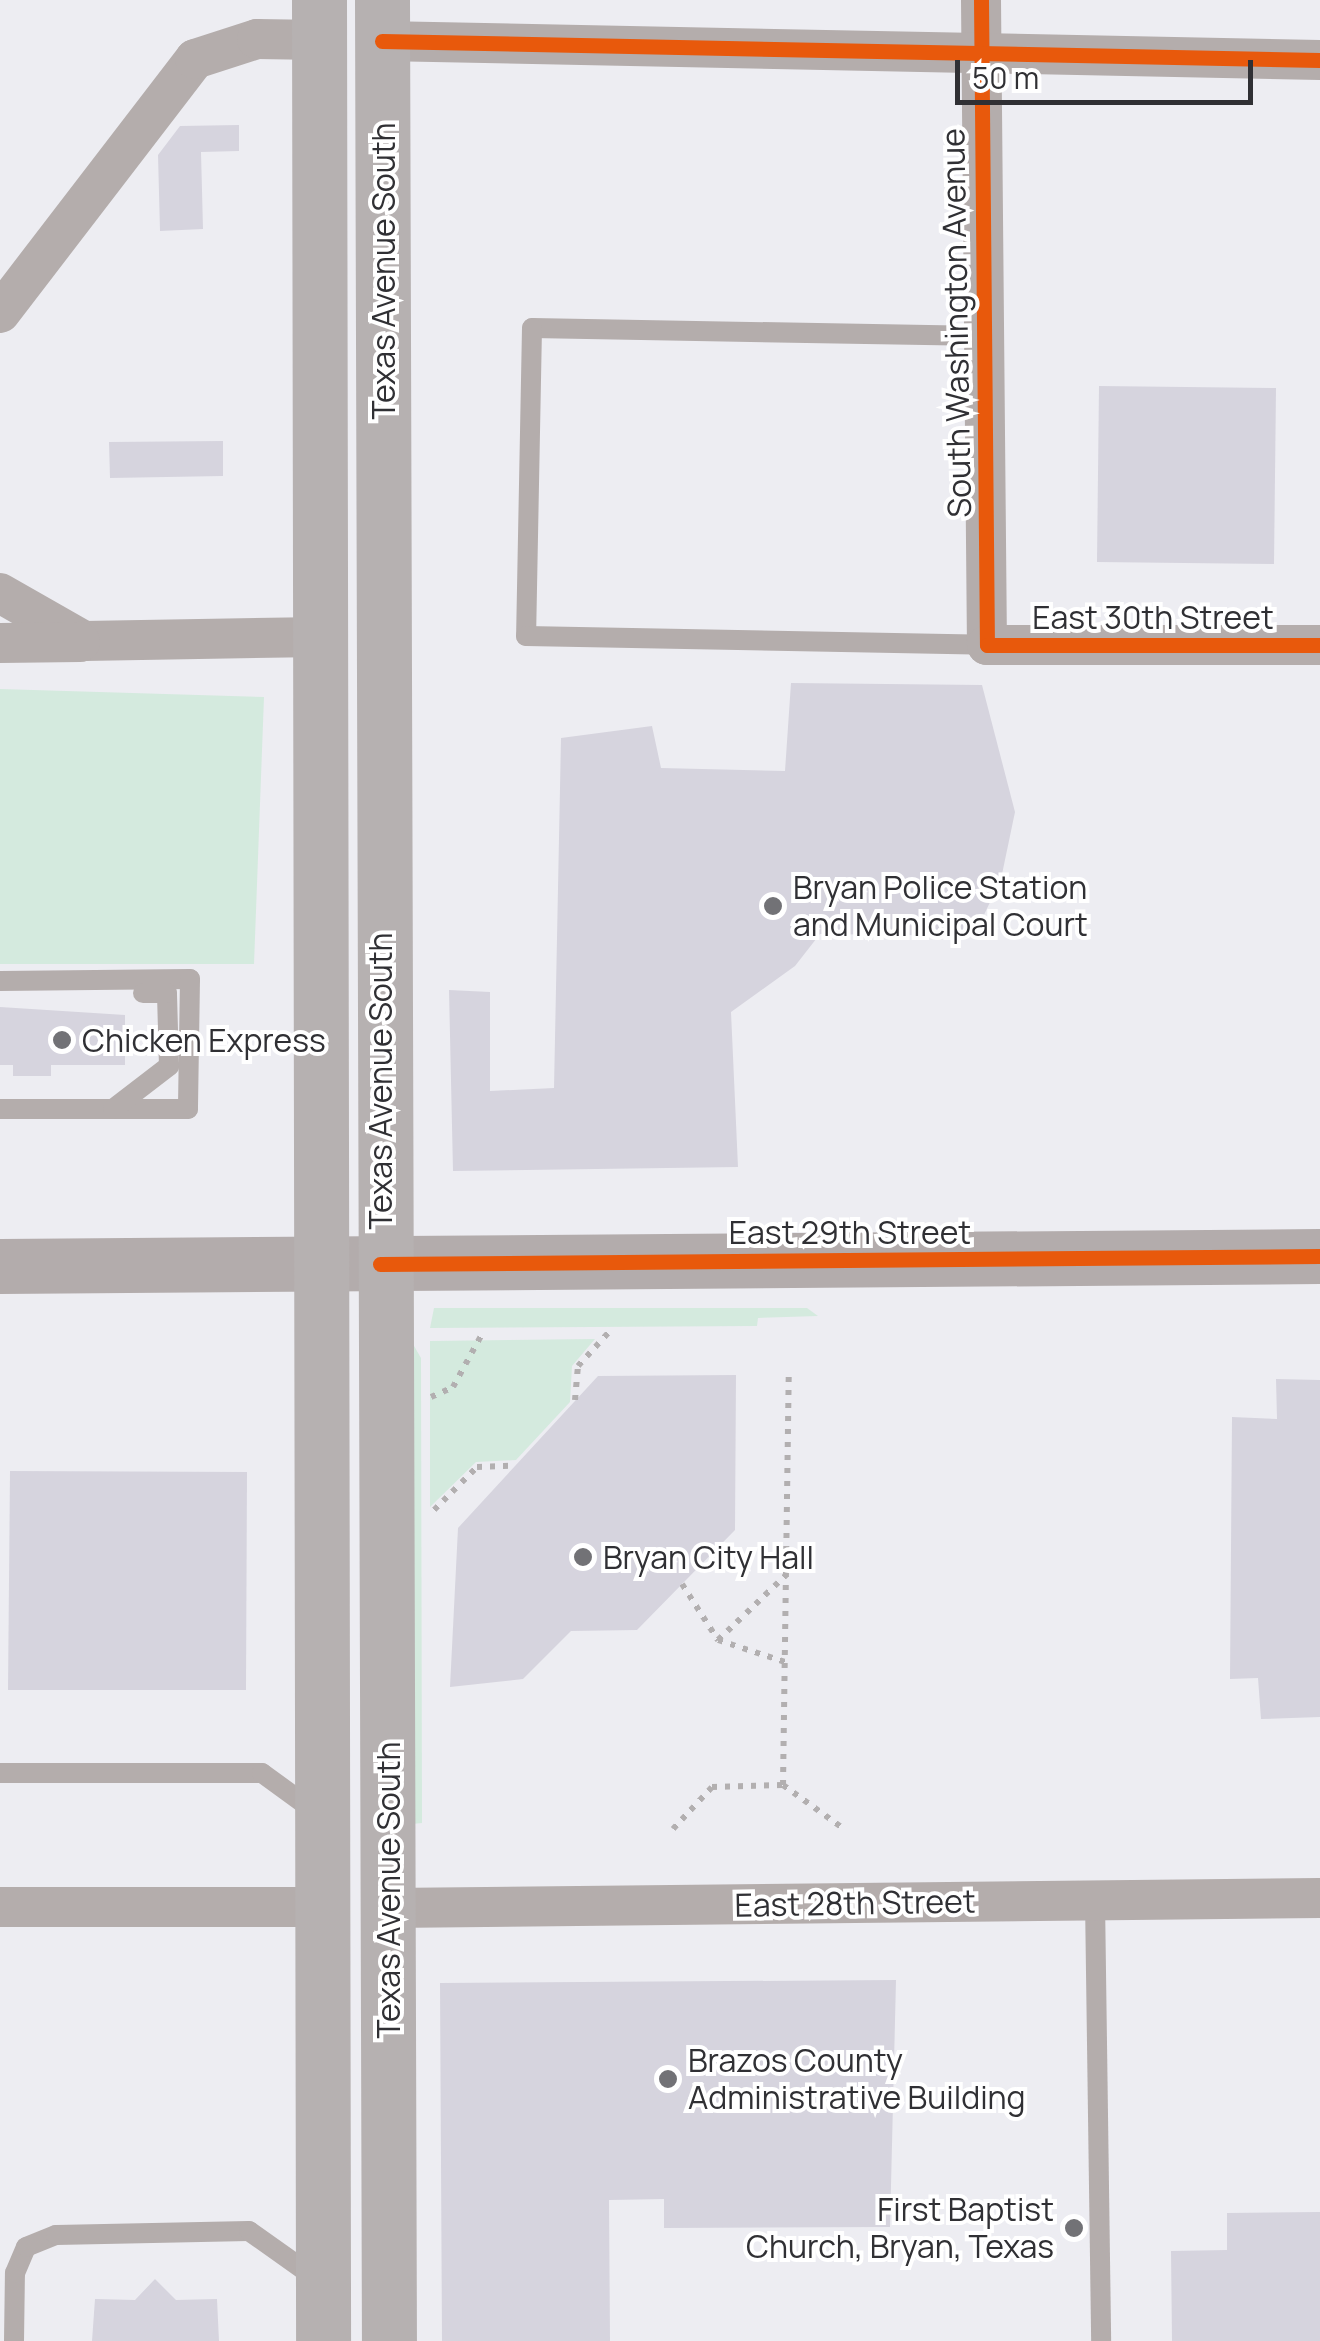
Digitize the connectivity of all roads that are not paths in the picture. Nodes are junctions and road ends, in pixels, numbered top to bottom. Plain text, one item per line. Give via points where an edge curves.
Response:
1 (981, 0) edge
2 (320, 20) edge
3 (382, 21) edge
4 (981, 58) junction
5 (1320, 60) edge
6 (0, 313) edge
7 (984, 336) junction
8 (0, 593) edge
9 (320, 637) junction
10 (84, 642) junction
11 (0, 643) edge
12 (1320, 644) edge
13 (987, 645) junction
14 (0, 981) edge
15 (0, 993) edge
16 (0, 1109) edge
17 (112, 1109) junction
18 (1320, 1256) edge
19 (380, 1264) junction
20 (0, 1266) edge
21 (317, 1266) junction
22 (0, 1773) edge
23 (318, 1817) junction
24 (1320, 1898) edge
25 (1095, 1900) junction
26 (318, 1907) junction
27 (0, 1908) edge
28 (389, 1908) junction
29 (322, 2284) junction
30 (14, 2341) edge
31 (322, 2341) edge
32 (389, 2341) edge
33 (1101, 2341) edge

1 - 4 street, South Washington Avenue
2 - 6 street via 196,59
2 - 9 main road, Texas Avenue South
3 - 4 street
3 - 19 main road, Texas Avenue South
4 - 5 street
4 - 7 street, South Washington Avenue
7 - 13 street, South Washington Avenue
7 - 13 lane, East 30th Street via 532,328 526,636
8 - 10 street
9 - 10 street
9 - 21 main road, Texas Avenue South
10 - 11 street
12 - 13 street, East 30th Street
14 - 17 lane via 190,979 188,1109
15 - 17 lane via 167,993 169,1066
16 - 17 lane
18 - 19 street, East 29th Street
19 - 21 street, East 29th Street
19 - 28 main road, Texas Avenue South
20 - 21 street, East 29th Street
21 - 23 main road, Texas Avenue South
22 - 23 lane via 262,1774 294,1788
23 - 26 main road, Texas Avenue South
24 - 25 street, East 28th Street
25 - 28 street, East 28th Street
25 - 33 lane
26 - 27 street
26 - 29 main road, Texas Avenue South
28 - 32 main road, Texas Avenue South
29 - 30 lane via 284,2248 249,2231 56,2235 26,2246 15,2273
29 - 31 main road, Texas Avenue South

